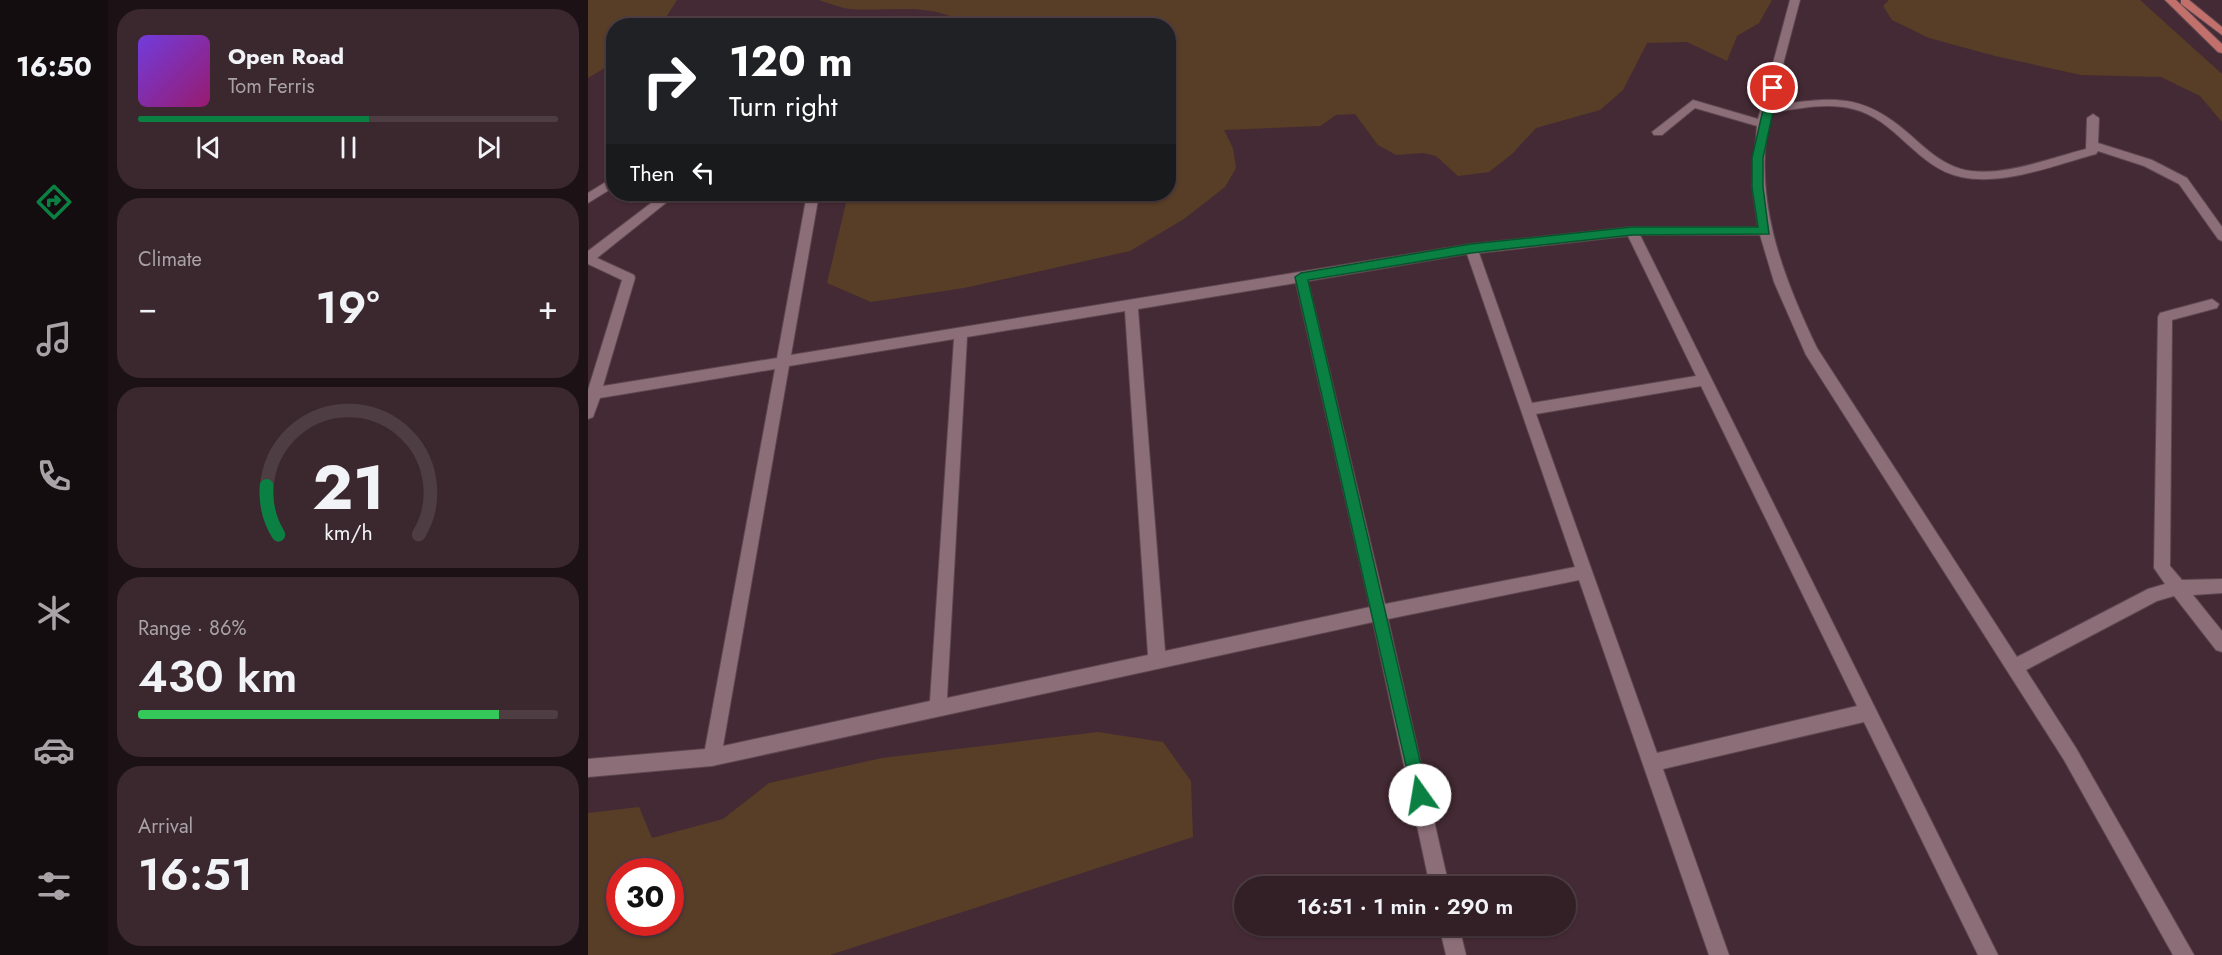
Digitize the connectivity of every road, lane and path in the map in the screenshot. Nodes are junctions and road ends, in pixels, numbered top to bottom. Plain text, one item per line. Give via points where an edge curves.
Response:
1 (1795, 0) edge
2 (2170, 0) edge
3 (2183, 0) edge
4 (2222, 32) edge
5 (2222, 50) edge
6 (1767, 110) junction
7 (2093, 118) dead end
8 (1764, 124) junction
9 (1658, 132) dead end
10 (2092, 145) junction
11 (606, 187) edge
12 (588, 199) edge
13 (662, 201) edge
14 (812, 201) edge
15 (1632, 231) junction
16 (1765, 231) junction
17 (2222, 236) edge
18 (1471, 249) junction
19 (588, 258) edge
20 (1301, 277) junction
21 (2212, 303) dead end
22 (1131, 306) junction
23 (961, 332) junction
24 (782, 362) junction
25 (1706, 380) junction
26 (594, 393) junction
27 (1528, 410) junction
28 (588, 413) edge
29 (1584, 572) junction
30 (2222, 586) edge
31 (2176, 588) junction
32 (1379, 613) junction
33 (2222, 644) edge
34 (1157, 659) junction
35 (2014, 667) junction
36 (938, 710) junction
37 (1869, 712) junction
38 (712, 757) junction
39 (1651, 763) junction
40 (588, 768) edge
41 (1438, 876) edge
42 (1451, 936) edge
43 (1456, 955) edge
44 (1719, 955) edge
45 (1988, 955) edge
46 (2184, 955) edge

1 - 6 street
2 - 5 main road
3 - 4 main road
6 - 8 street
6 - 10 street via 1834,103 1859,106 1933,159 1960,173 2002,172 2092,151
7 - 10 street
8 - 9 street via 1693,104
8 - 16 street via 1758,187
10 - 17 street via 2148,163 2183,182
11 - 12 street
13 - 19 street
14 - 24 street
15 - 16 street
15 - 18 street
15 - 25 street
16 - 35 street via 1780,283 1811,351
18 - 20 street
18 - 27 street
19 - 26 street via 629,278
20 - 22 street
20 - 32 street
21 - 31 street via 2165,317 2162,568
22 - 23 street
22 - 34 street
23 - 24 street
23 - 36 street
24 - 26 street
24 - 38 street
25 - 27 street
25 - 37 street
26 - 28 street
27 - 29 street
29 - 32 street
29 - 39 street
30 - 31 street
31 - 33 street
31 - 35 street via 2154,594
32 - 34 street
32 - 41 street
34 - 36 street
35 - 46 street via 2070,754
36 - 38 street
37 - 39 street
37 - 45 street
38 - 40 street
39 - 44 street
42 - 43 street

